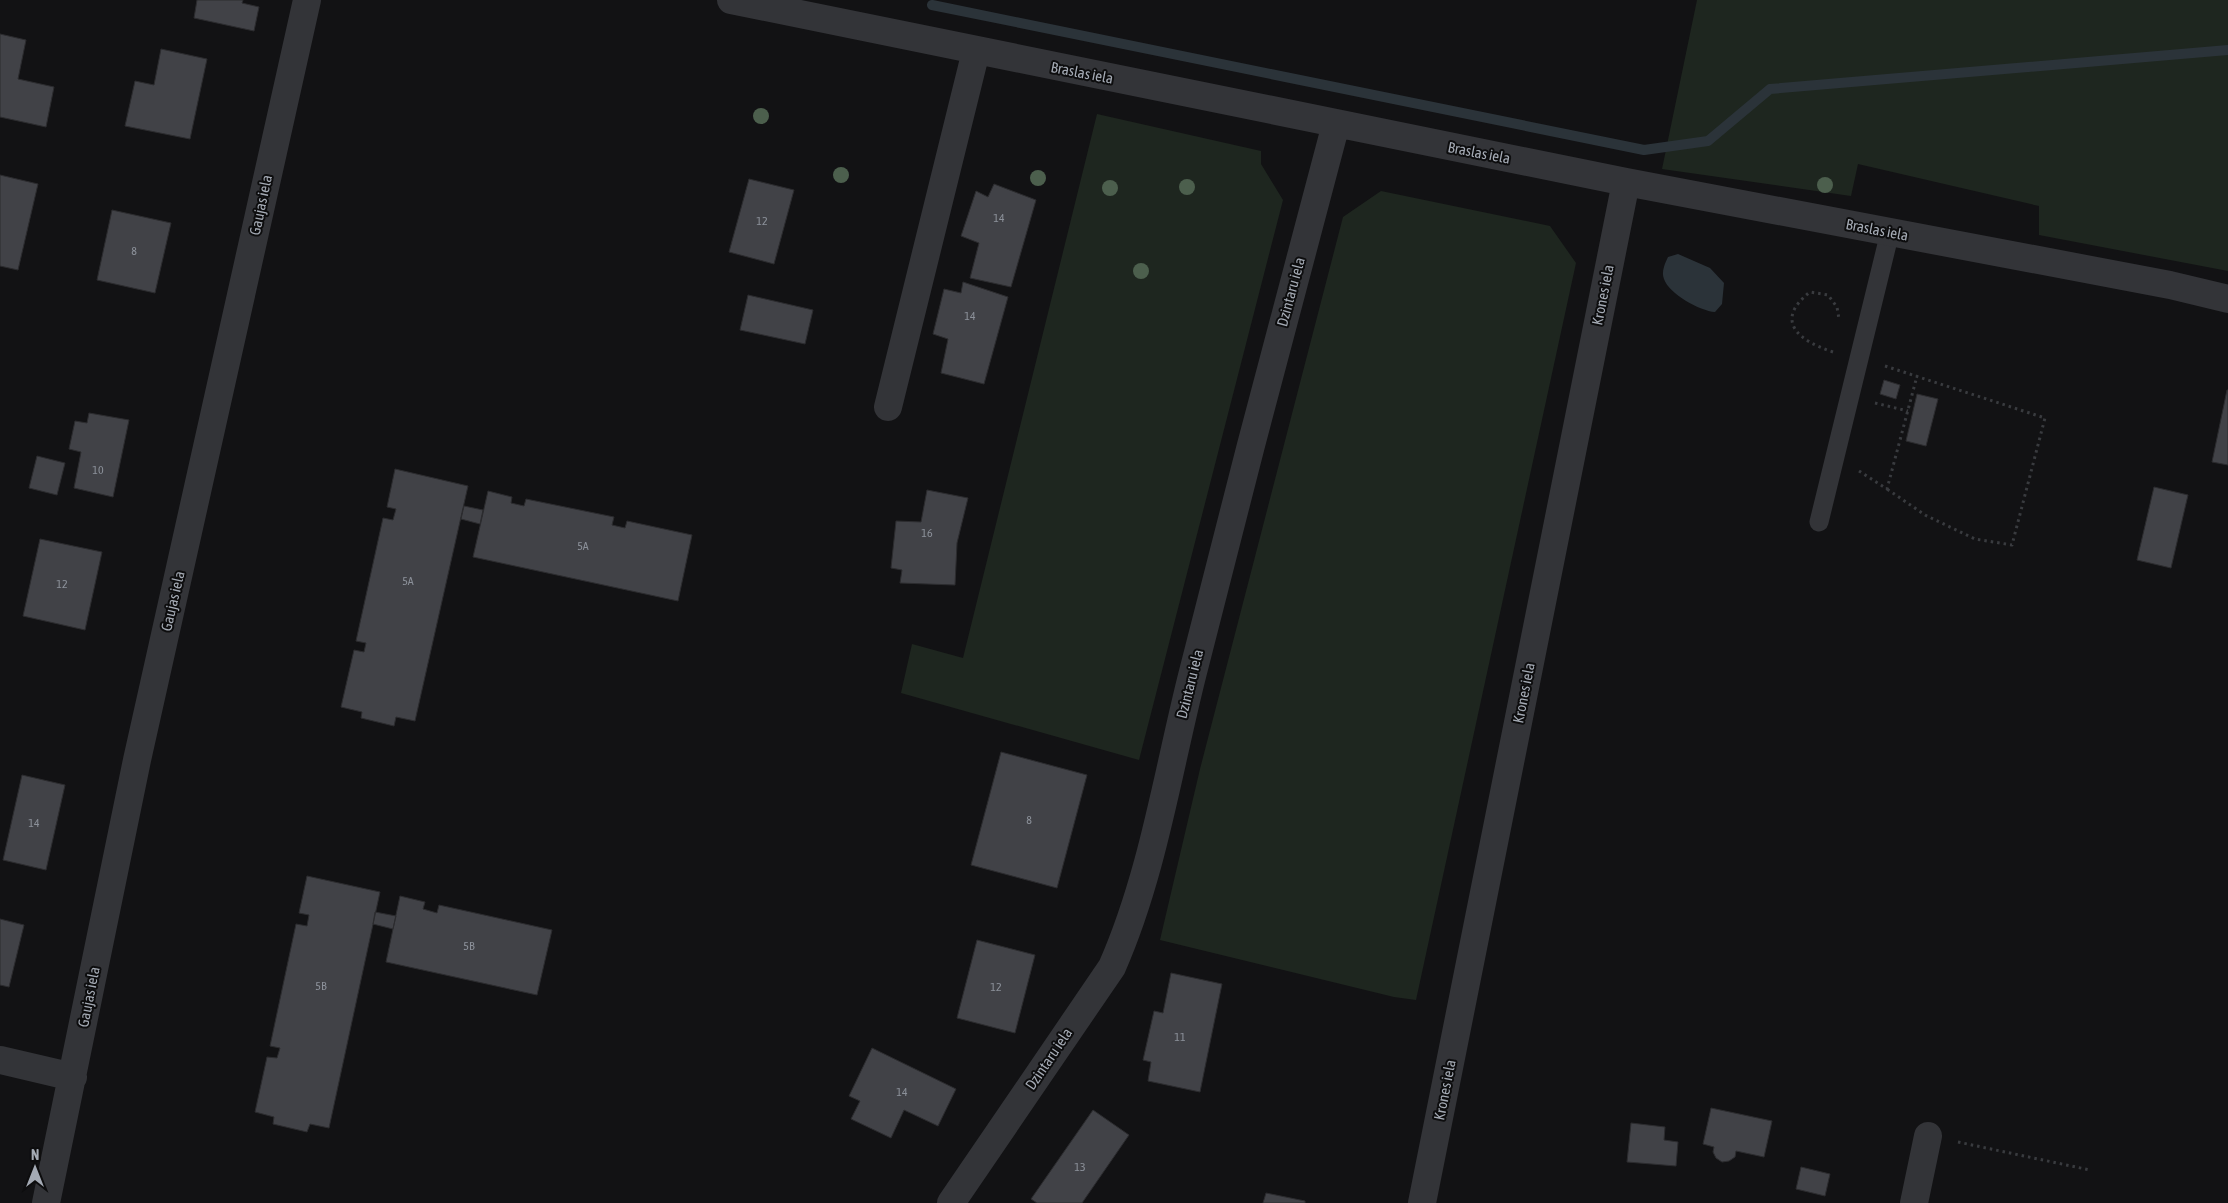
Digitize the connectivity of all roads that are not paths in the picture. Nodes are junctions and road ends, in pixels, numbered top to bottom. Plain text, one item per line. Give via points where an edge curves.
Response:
1 (307, 0) edge
2 (731, 0) edge
3 (976, 51) junction
4 (1336, 124) junction
5 (1626, 182) junction
6 (1890, 232) junction
7 (2228, 299) edge
8 (888, 407) dead end
9 (1818, 522) dead end
10 (0, 1060) edge
11 (73, 1077) junction
12 (1928, 1136) road end
13 (46, 1203) edge
14 (951, 1203) edge
15 (1422, 1203) edge
16 (1914, 1203) edge

1 - 11 street, Gaujas iela via 137,760
2 - 3 street, Braslas iela
3 - 4 street, Braslas iela
3 - 8 street
4 - 5 street, Braslas iela
4 - 14 street, Dzintaru iela via 1130,927 1112,967
5 - 6 street, Braslas iela
5 - 15 street, Krones iela
6 - 7 street, Braslas iela
6 - 9 lane
10 - 11 street
11 - 13 street, Gaujas iela
12 - 16 street

